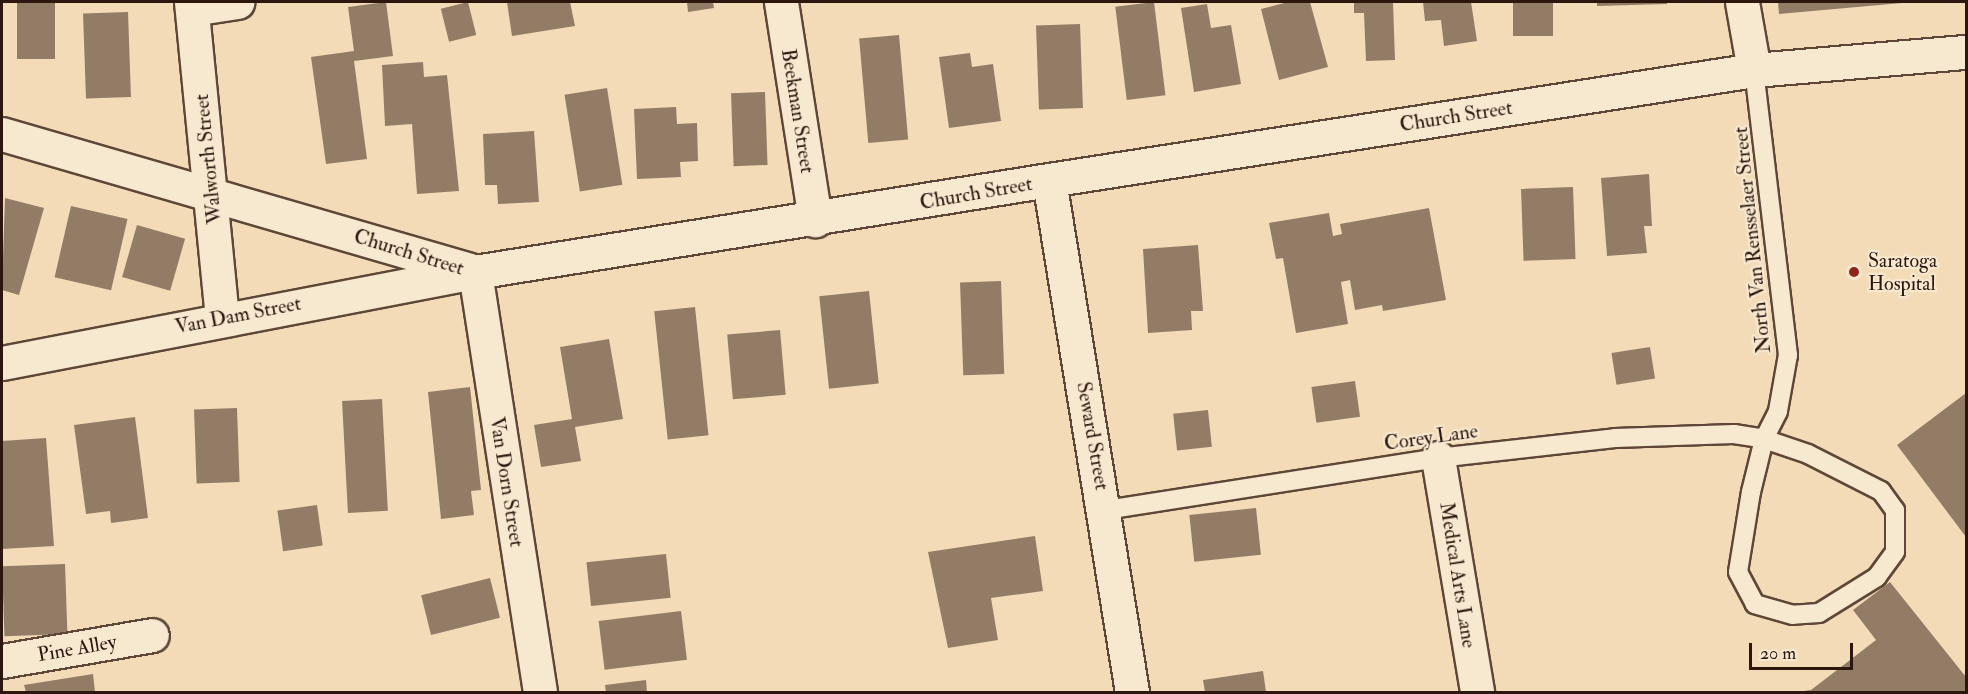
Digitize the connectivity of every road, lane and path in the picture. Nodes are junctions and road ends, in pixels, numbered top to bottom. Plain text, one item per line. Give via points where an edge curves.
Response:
1 (237, 2) edge
2 (781, 2) edge
3 (1742, 2) edge
4 (192, 5) edge
5 (1966, 52) edge
6 (1754, 70) junction
7 (2, 134) edge
8 (1049, 180) junction
9 (212, 192) junction
10 (815, 220) junction
11 (475, 272) junction
12 (222, 318) junction
13 (2, 363) edge
14 (1764, 439) junction
15 (1438, 458) junction
16 (1106, 510) junction
17 (152, 635) dead end
18 (2, 661) edge
19 (540, 693) edge
20 (1132, 693) edge
21 (1477, 693) edge

1 - 4 main road
2 - 10 main road, Beekman Street
3 - 6 main road
4 - 9 main road, Walworth Street
5 - 6 main road, Church Street
6 - 8 main road, Church Street
6 - 14 lane, North Van Rensselaer Street via 1788,355 1778,411
7 - 9 main road, Church Street
8 - 10 main road, Church Street
8 - 16 main road, Seward Street
9 - 11 main road, Church Street
9 - 12 main road, Walworth Street
10 - 11 main road, Church Street
11 - 12 main road, Van Dam Street
11 - 19 main road, Van Dorn Street
12 - 13 main road, Van Dam Street
14 - 14 lane, North Van Rensselaer Street via 1738,572 1755,604 1793,615 1819,613 1877,577 1895,552 1895,510 1881,491 1859,475
14 - 15 lane, Corey Lane via 1734,434 1616,438
15 - 16 lane, Corey Lane
15 - 21 main road, Medical Arts Lane
16 - 20 main road, Seward Street
17 - 18 main road, Pine Alley

